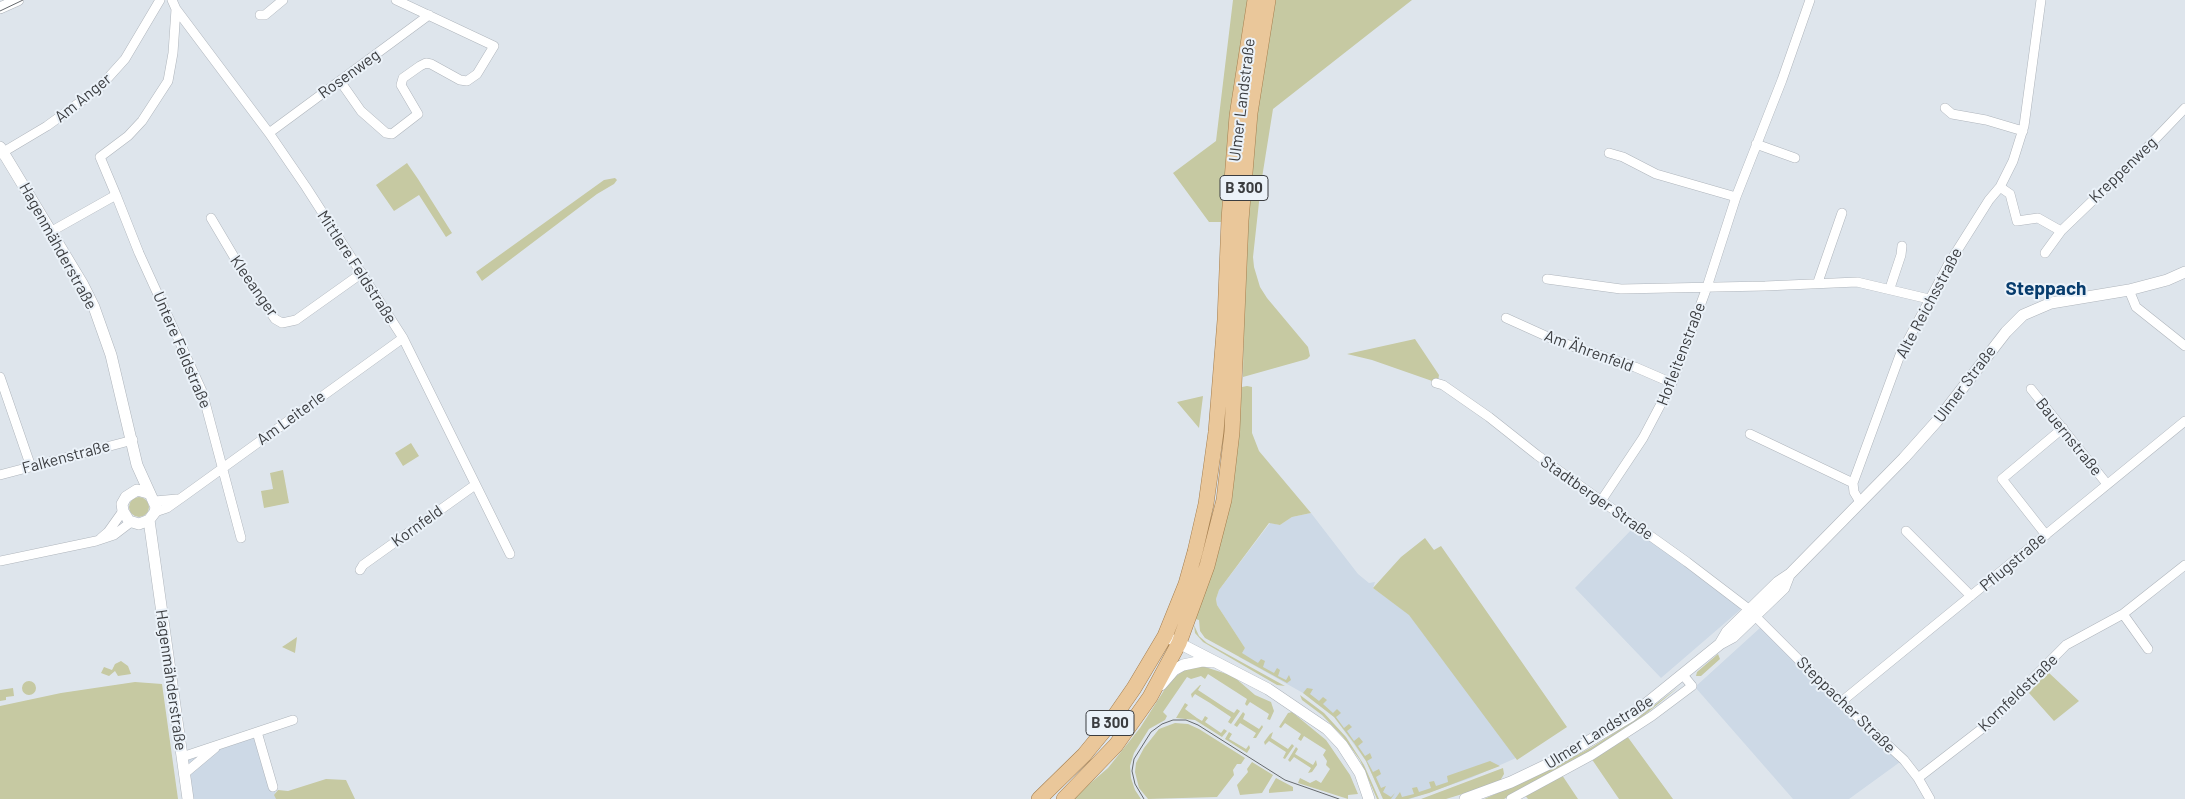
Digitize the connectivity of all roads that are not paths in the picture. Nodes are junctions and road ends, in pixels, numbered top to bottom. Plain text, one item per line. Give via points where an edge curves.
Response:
1 (18, 0) edge
2 (160, 0) edge
3 (283, 0) edge
4 (396, 0) edge
5 (1255, 0) edge
6 (1268, 0) edge
7 (1810, 0) edge
8 (2041, 0) edge
9 (174, 4) edge
10 (0, 8) edge
11 (260, 15) dead end
12 (429, 15) junction
13 (340, 81) junction
14 (1944, 108) dead end
15 (2185, 108) edge
16 (2023, 131) junction
17 (269, 133) junction
18 (1756, 144) junction
19 (1, 151) edge
20 (1609, 153) dead end
21 (1795, 158) dead end
22 (2000, 187) junction
23 (116, 195) junction
24 (1736, 197) junction
25 (1842, 213) dead end
26 (211, 218) dead end
27 (52, 231) junction
28 (2061, 231) junction
29 (1902, 246) dead end
30 (2045, 252) dead end
31 (2185, 272) edge
32 (362, 273) junction
33 (1547, 279) dead end
34 (1818, 282) junction
35 (1707, 287) junction
36 (1890, 288) junction
37 (2129, 290) junction
38 (1928, 299) junction
39 (1506, 318) dead end
40 (403, 338) junction
41 (2185, 346) edge
42 (0, 377) edge
43 (1436, 383) dead end
44 (1672, 383) junction
45 (1227, 385) junction
46 (2030, 389) dead end
47 (2185, 421) edge
48 (2063, 428) junction
49 (1750, 434) dead end
50 (133, 440) junction
51 (137, 465) junction
52 (31, 466) junction
53 (222, 468) junction
54 (0, 475) edge
55 (1852, 483) junction
56 (2107, 484) junction
57 (475, 485) junction
58 (132, 492) junction
59 (1601, 501) junction
60 (1860, 502) junction
61 (123, 511) junction
62 (146, 512) junction
63 (1906, 530) dead end
64 (2046, 534) junction
65 (241, 538) dead end
66 (96, 541) junction
67 (510, 554) dead end
68 (0, 561) edge
69 (2185, 565) edge
70 (360, 570) dead end
71 (1971, 596) junction
72 (1753, 613) junction
73 (2123, 614) junction
74 (1165, 636) junction
75 (1179, 643) junction
76 (1720, 644) joint
77 (2148, 649) dead end
78 (1216, 662) junction
79 (1684, 675) junction
80 (1150, 697) junction
81 (1840, 702) junction
82 (293, 720) dead end
83 (257, 732) junction
84 (208, 752) junction
85 (182, 757) junction
86 (184, 774) junction
87 (1918, 778) junction
88 (273, 787) dead end
89 (188, 799) edge
90 (1039, 799) edge
91 (1064, 799) edge
92 (1369, 799) edge
93 (1464, 799) edge
94 (1511, 799) edge
95 (1930, 799) edge

1 - 10 street
2 - 19 street, Am Anger via 125,59 98,88 47,126
3 - 11 street via 265,16
4 - 12 street
5 - 45 main road, Ulmer Landstraße / B 300 via 1237,116 1229,219 1225,320
6 - 45 main road, B 300 via 1250,113
7 - 18 street, Hofleitenstraße via 1786,72
8 - 16 street, Alte Reichsstraße
9 - 17 street, Mittlere Feldstraße
9 - 23 street, Untere Feldstraße via 175,34 168,81 142,121 100,157
12 - 13 street, Rosenweg
12 - 13 street via 494,46 477,74 466,81 460,80 426,63 403,78 403,91 418,114 392,134 386,134 362,111
13 - 17 street, Rosenweg
14 - 16 street via 1952,114
15 - 28 street, Kreppenweg
16 - 22 street, Alte Reichsstraße
17 - 32 street, Mittlere Feldstraße
18 - 21 street
18 - 24 street, Hofleitenstraße
19 - 27 street, Hagenmähderstraße
20 - 24 street via 1656,174
22 - 28 street via 2010,194 2017,221 2038,218
22 - 38 street, Alte Reichsstraße
23 - 27 street
23 - 53 street, Untere Feldstraße via 202,390
24 - 35 street, Hofleitenstraße
25 - 34 street
26 - 32 street, Kleeanger via 275,320 282,323 296,320
27 - 50 street, Hagenmähderstraße via 94,307 111,355
28 - 30 street, Kreppenweg
29 - 36 street
31 - 37 street, Ulmer Straße
32 - 40 street, Mittlere Feldstraße
33 - 35 street via 1621,289
34 - 35 street
34 - 36 street via 1857,282
35 - 44 street, Hofleitenstraße
36 - 38 street
37 - 41 street via 2136,307
37 - 60 street, Ulmer Straße via 2051,304 2023,315 1998,340 1929,430
38 - 55 street, Alte Reichsstraße via 1903,348
39 - 44 street, Am Ährenfeld via 1557,341
40 - 53 street, Am Leiterle
40 - 57 street, Mittlere Feldstraße
42 - 52 street
43 - 59 street, Stadtberger Straße via 1473,406
44 - 59 street, Hofleitenstraße via 1644,438
45 - 74 main road, B 300 via 1195,552
45 - 75 main road, B 300 via 1232,432 1224,500 1207,566
46 - 48 street, Bauernstraße
47 - 56 street, Pflugstraße
48 - 56 street, Bauernstraße
48 - 64 street via 2002,479
49 - 55 street
50 - 51 street, Hagenmähderstraße
50 - 52 street, Falkenstraße
51 - 58 street, Hagenmähderstraße
51 - 62 street, Hagenmähderstraße
52 - 54 street, Falkenstraße
53 - 62 street, Am Leiterle via 168,508
53 - 65 street, Untere Feldstraße
55 - 60 street
56 - 64 street, Pflugstraße
57 - 67 street, Mittlere Feldstraße
57 - 70 street, Kornfeld via 362,565
58 - 61 street, Hagenmähderstraße via 122,504
58 - 62 street via 143,491
59 - 72 street, Stadtberger Straße
60 - 72 street, Ulmer Straße via 1790,574 1778,582
61 - 62 street, Hagenmähderstraße
61 - 66 street via 108,532
62 - 66 street, Am Leiterle via 114,535
62 - 85 street, Hagenmähderstraße
63 - 71 street
64 - 71 street, Pflugstraße
66 - 68 street, Am Leiterle
69 - 73 street, Kornfeldstraße
71 - 81 street, Pflugstraße
72 - 76 street, Ulmer Straße via 1727,632
72 - 81 street, Steppacher Straße
73 - 77 street
73 - 87 street, Kornfeldstraße via 2066,645 1988,724
74 - 75 street
74 - 90 main road, B 300 via 1107,727
75 - 78 street
75 - 80 main road, B 300
76 - 79 street, Ulmer Landstraße
78 - 80 street via 1202,661 1174,670
78 - 92 street via 1268,688 1327,729 1360,773
79 - 93 street, Ulmer Landstraße via 1631,716 1556,761
79 - 94 street via 1692,686 1652,716 1592,755
80 - 91 main road, B 300 via 1116,745
81 - 87 street, Steppacher Straße via 1904,760
82 - 83 street
83 - 84 street
83 - 88 street
84 - 85 street
84 - 86 street
85 - 86 street, Hagenmähderstraße
86 - 89 street, Hagenmähderstraße
87 - 95 street, Steppacher Straße

